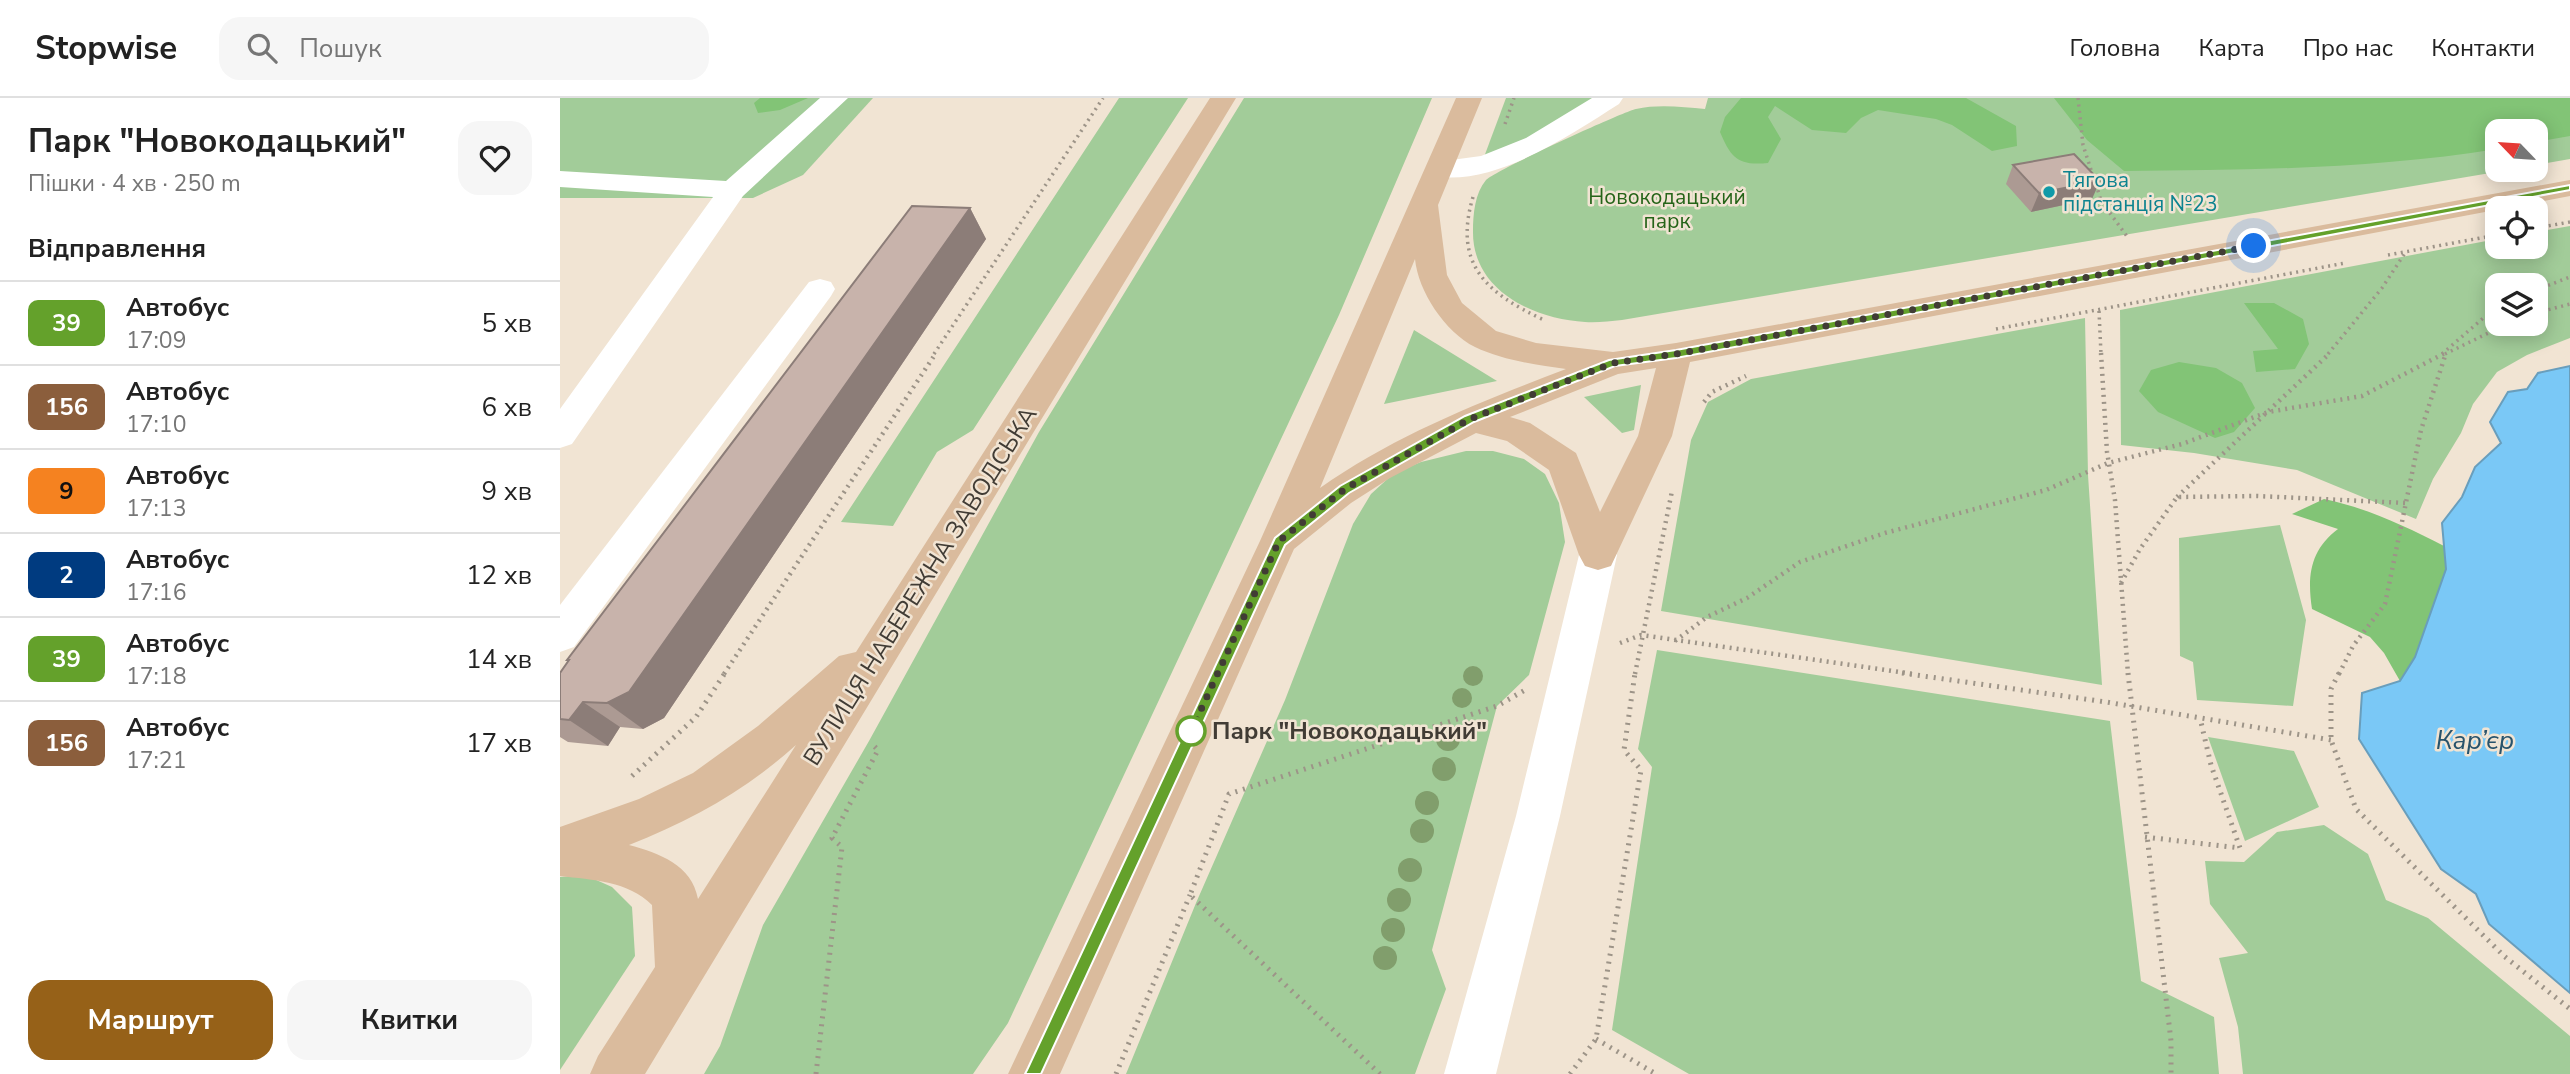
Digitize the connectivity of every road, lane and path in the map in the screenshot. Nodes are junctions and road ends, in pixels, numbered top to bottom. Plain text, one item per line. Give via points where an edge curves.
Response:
1 (835, 98) edge
2 (1103, 98) edge
3 (1223, 98) edge
4 (1469, 98) edge
5 (1610, 98) edge
6 (2078, 98) edge
7 (1439, 169) junction
8 (560, 179) edge
9 (2570, 188) edge
10 (733, 190) junction
11 (1474, 195) dead end
12 (1424, 206) junction
13 (2570, 222) edge
14 (2548, 226) edge
15 (2485, 237) edge
16 (2124, 242) dead end
17 (2405, 252) junction
18 (2381, 257) dead end
19 (2354, 262) dead end
20 (2570, 276) edge
21 (2548, 285) edge
22 (820, 289) dead end
23 (2570, 304) edge
24 (2548, 310) edge
25 (2099, 311) junction
26 (2485, 317) edge
27 (1547, 321) dead end
28 (1992, 330) dead end
29 (2485, 334) edge
30 (2445, 353) junction
31 (1676, 354) junction
32 (1613, 363) junction
33 (1758, 373) dead end
34 (1704, 402) dead end
35 (2268, 412) junction
36 (1470, 419) junction
37 (560, 435) edge
38 (2108, 463) junction
39 (1674, 482) dead end
40 (2177, 497) junction
41 (2406, 503) junction
42 (1279, 541) junction
43 (1598, 555) junction
44 (2121, 584) junction
45 (560, 635) edge
46 (1641, 635) junction
47 (888, 636) junction
48 (1674, 641) junction
49 (1576, 659) junction
50 (2131, 707) junction
51 (843, 709) junction
52 (2200, 718) junction
53 (2331, 740) junction
54 (626, 782) dead end
55 (2145, 837) junction
56 (560, 851) edge
57 (1190, 895) junction
58 (679, 971) junction
59 (2570, 1009) edge
60 (1596, 1039) junction
61 (615, 1074) edge
62 (816, 1074) edge
63 (1034, 1074) edge
64 (1116, 1074) edge
65 (1380, 1074) edge
66 (1470, 1074) edge
67 (1570, 1074) edge
68 (1656, 1074) edge
69 (2171, 1074) edge

1 - 10 street
2 - 54 path via 696,717
3 - 47 main road, ВУЛИЦЯ НАБЕРЕЖНА ЗАВОДСЬКА
4 - 7 main road
5 - 7 street via 1536,144 1486,164
6 - 16 path via 2087,156 2101,201 2131,241
7 - 12 main road
8 - 10 street
9 - 31 main road
10 - 37 street
11 - 27 path via 1466,224 1476,273 1516,309
12 - 32 main road via 1432,275 1450,309 1485,339 1535,354
12 - 42 main road
13 - 14 path
15 - 17 path
17 - 18 path
17 - 35 path via 2386,285 2309,377
19 - 25 path
20 - 21 path
22 - 45 street
23 - 24 path
25 - 28 path
25 - 38 path
26 - 30 path
29 - 30 path
30 - 35 path via 2362,396
30 - 41 path via 2421,430
31 - 32 main road
31 - 43 main road via 1655,436
32 - 36 main road
33 - 34 path via 1712,392
35 - 38 path via 2182,444
35 - 40 path
36 - 42 main road via 1345,489
36 - 43 main road via 1518,432 1564,462
38 - 44 path
38 - 48 path via 2046,490 1885,533 1800,562
39 - 46 path
40 - 41 path
40 - 44 path
41 - 53 path via 2385,604 2353,646 2331,689
42 - 63 main road
43 - 49 street
44 - 50 path
46 - 48 path
46 - 49 path
46 - 60 path via 1624,750 1641,770
47 - 51 main road, ВУЛИЦЯ НАБЕРЕЖНА ЗАВОДСЬКА
47 - 56 main road via 766,745 722,777 684,800
48 - 50 path
49 - 57 path via 1497,706 1229,794
49 - 66 street
50 - 52 path
50 - 55 path
51 - 58 main road, ВУЛИЦЯ НАБЕРЕЖНА ЗАВОДСЬКА
51 - 62 path via 878,750 832,838 842,847
52 - 53 path
52 - 55 path via 2240,848
53 - 59 path via 2356,809 2504,956
55 - 69 path via 2171,1041
56 - 58 main road via 652,873 675,895
57 - 64 path
57 - 65 path
58 - 61 main road, ВУЛИЦЯ НАБЕРЕЖНА ЗАВОДСЬКА
60 - 67 path
60 - 68 path

